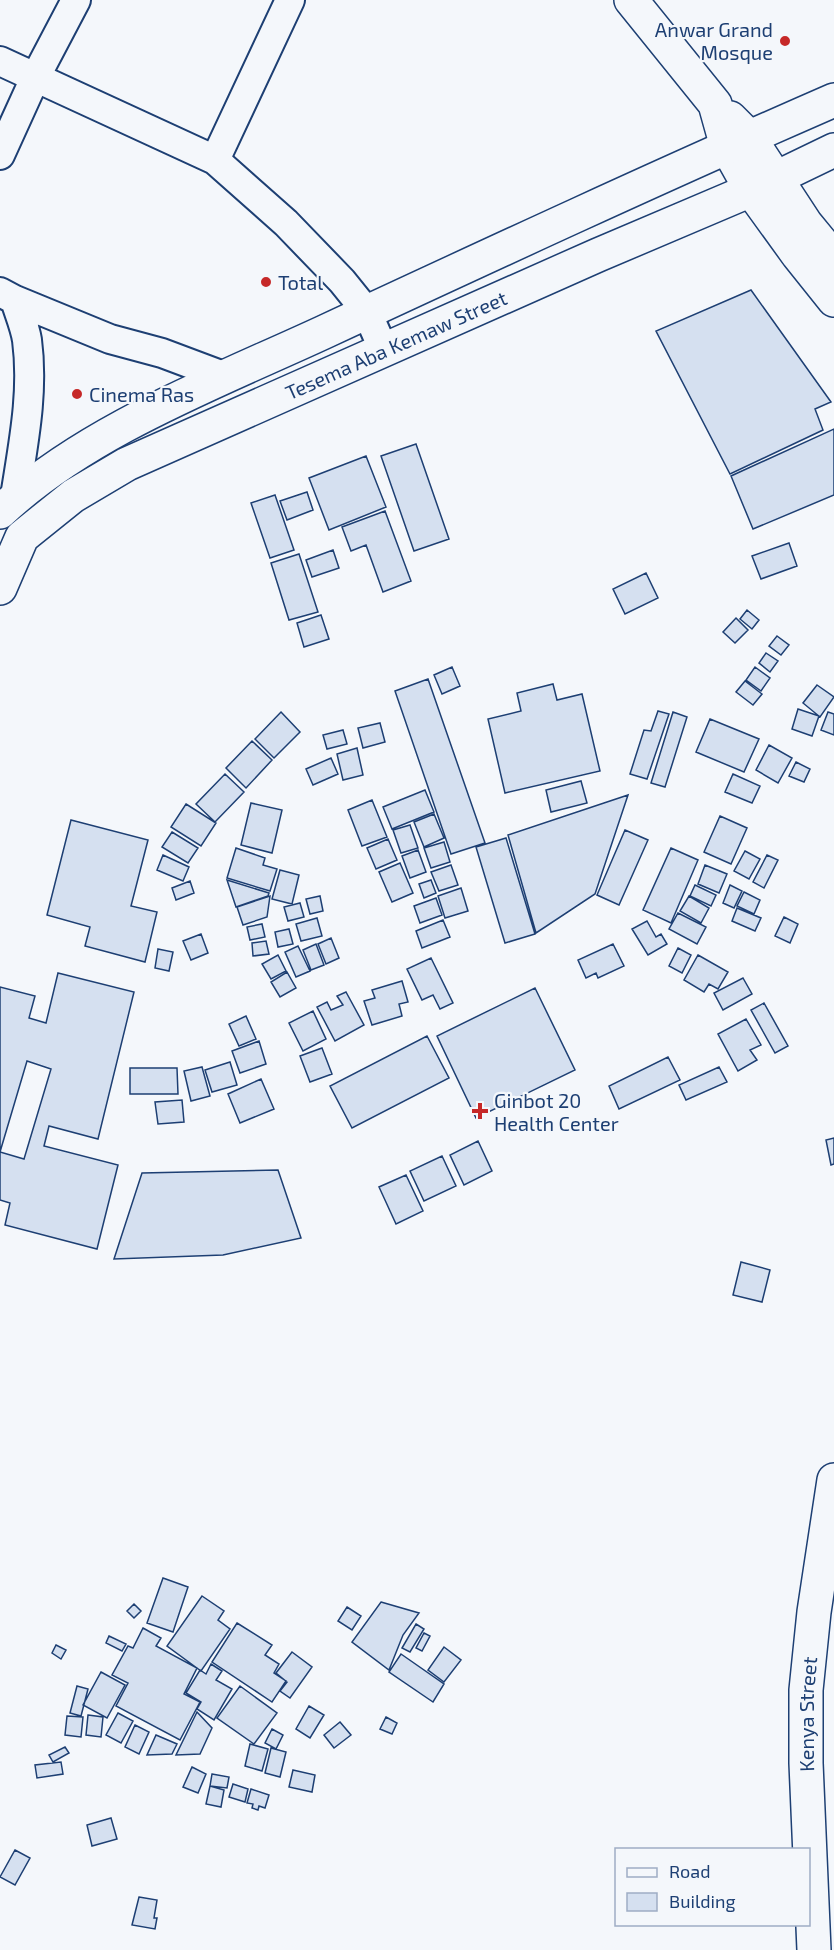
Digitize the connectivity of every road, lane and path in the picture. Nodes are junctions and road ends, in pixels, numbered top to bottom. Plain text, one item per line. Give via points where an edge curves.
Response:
1 (76, 0) edge
2 (290, 0) edge
3 (631, 0) edge
4 (0, 61) edge
5 (35, 78) junction
6 (834, 100) edge
7 (738, 142) junction
8 (834, 150) edge
9 (0, 155) edge
10 (215, 160) junction
11 (763, 184) junction
12 (834, 258) edge
13 (7, 296) edge
14 (834, 300) edge
15 (367, 312) junction
16 (384, 351) junction
17 (226, 377) junction
18 (8, 504) edge
19 (22, 537) junction
20 (0, 588) edge
21 (834, 1480) edge
22 (814, 1950) edge

1 - 5 street
2 - 10 street
3 - 7 main road via 716,104
4 - 5 street
5 - 9 street
5 - 10 street
6 - 7 main road, Tesema Aba Kemaw Street
7 - 11 main road
7 - 15 main road, Tesema Aba Kemaw Street
8 - 11 main road, Tesema Aba Kemaw Street
10 - 15 street via 286,223
11 - 12 main road via 806,224
11 - 14 main road via 798,255
11 - 16 main road, Tesema Aba Kemaw Street
13 - 17 street via 110,339
13 - 18 street via 27,338 30,380 27,416
15 - 16 street
15 - 17 main road, Tesema Aba Kemaw Street
16 - 19 main road, Tesema Aba Kemaw Street via 127,464 73,496
17 - 18 main road, Tesema Aba Kemaw Street via 82,450
18 - 19 main road
19 - 20 main road, Tesema Aba Kemaw Street
21 - 22 main road, Kenya Street via 806,1690

